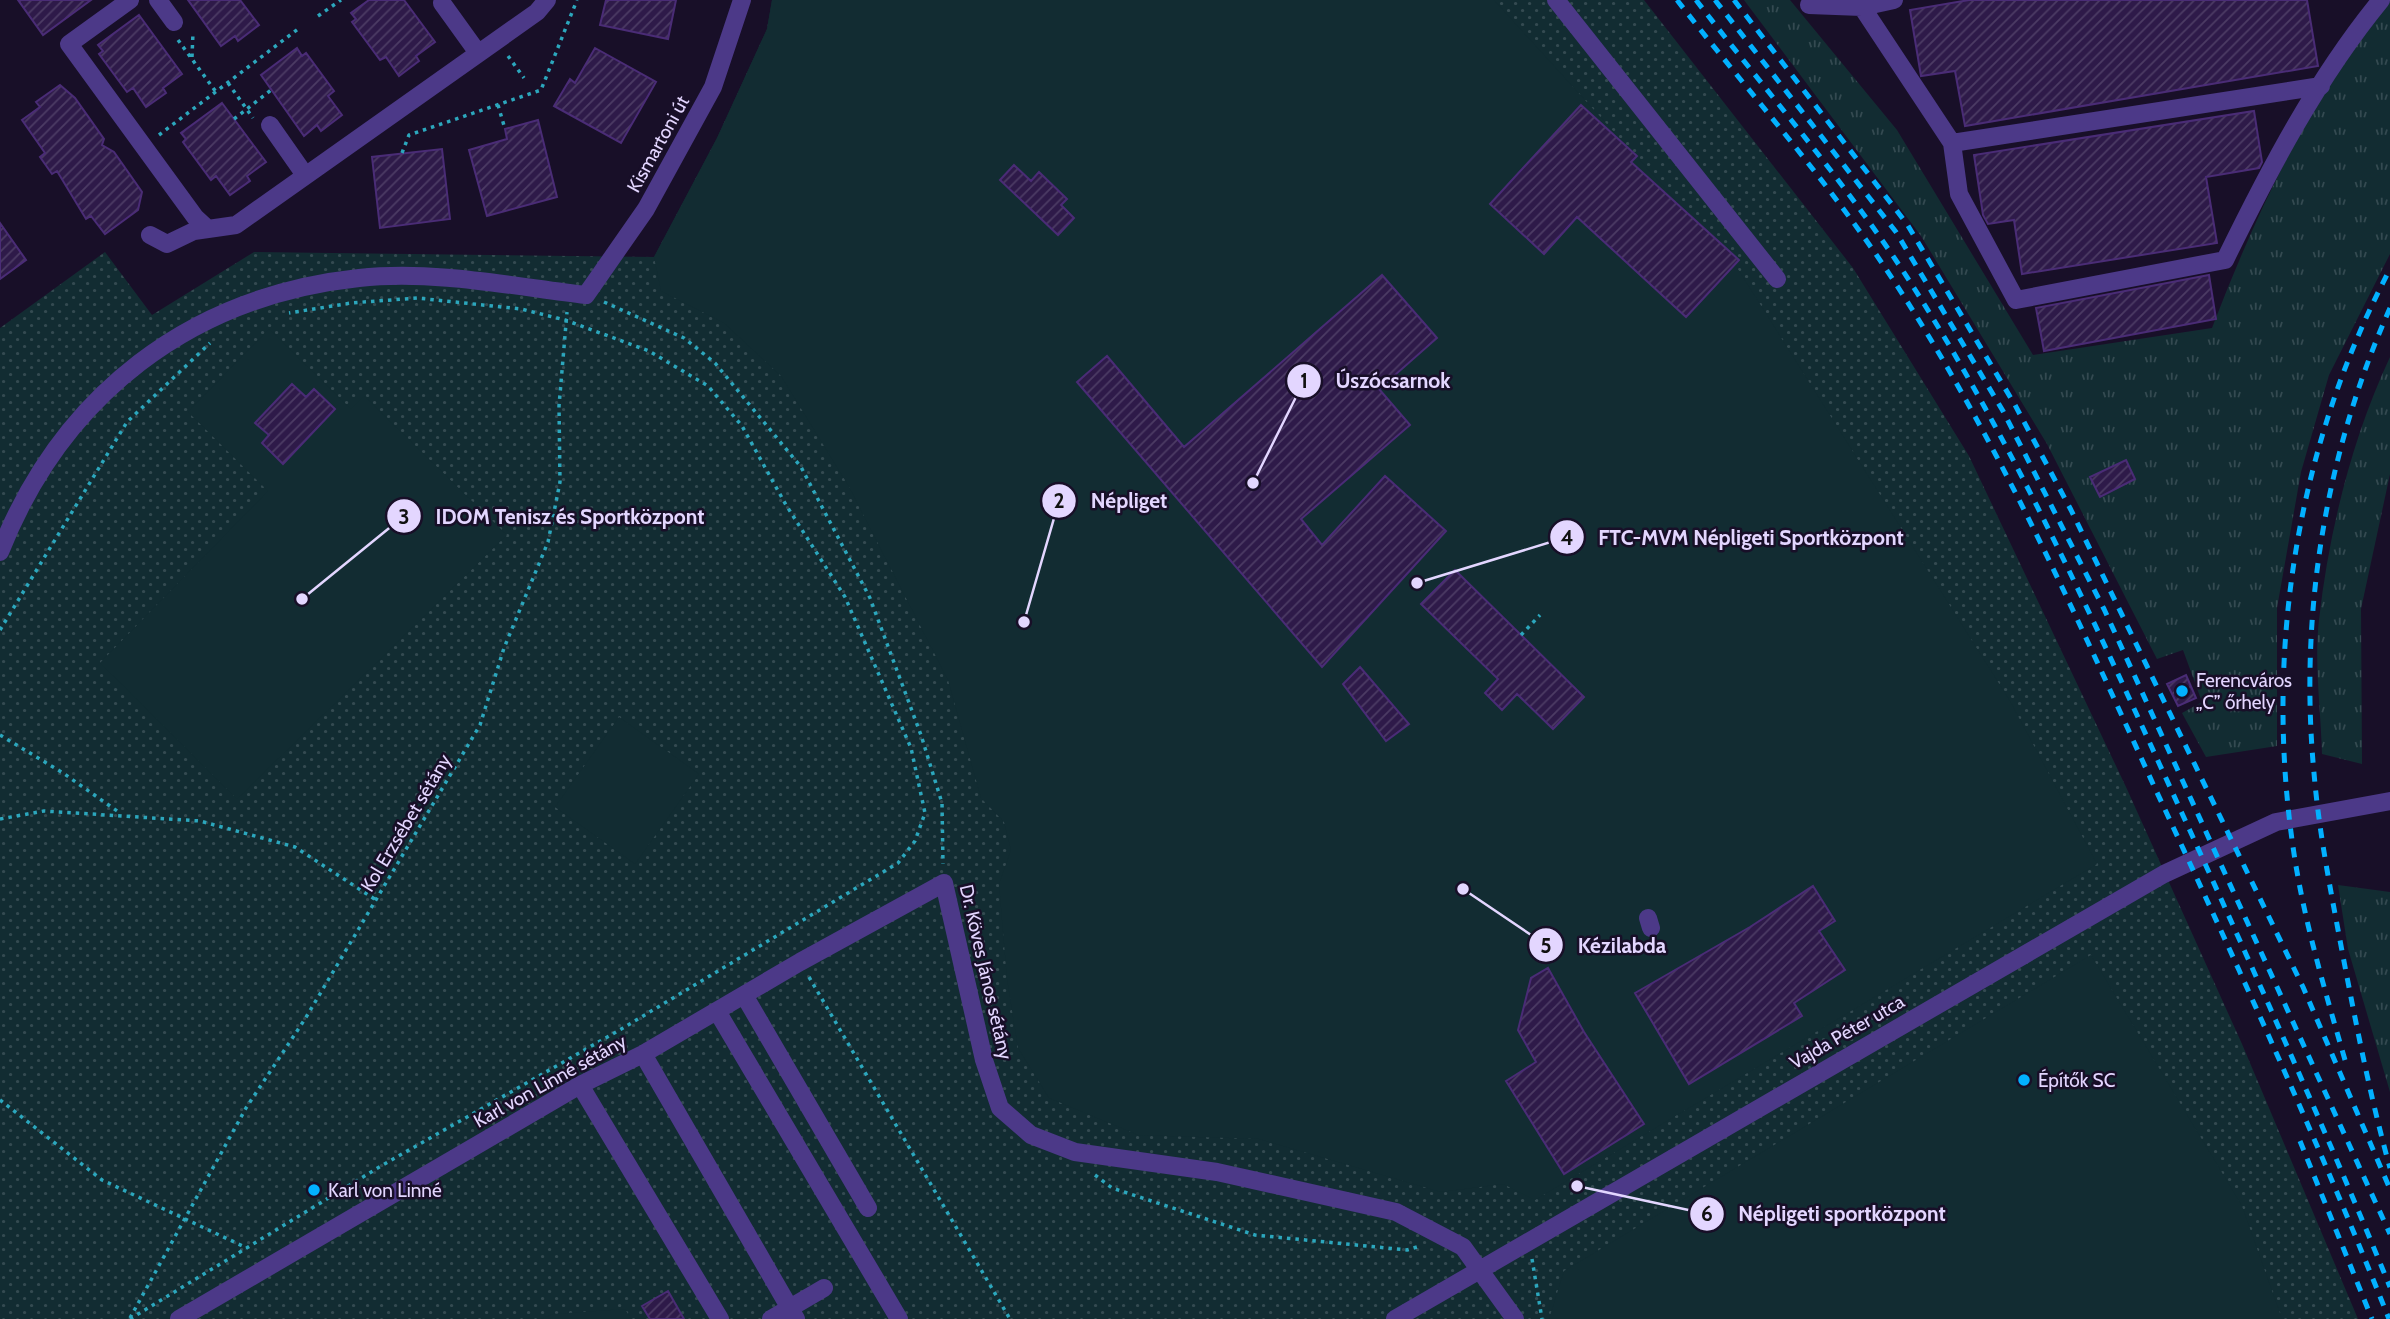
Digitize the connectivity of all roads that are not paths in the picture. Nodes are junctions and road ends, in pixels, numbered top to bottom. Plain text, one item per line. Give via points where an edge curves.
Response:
1 (130, 0) edge
2 (158, 0) edge
3 (547, 0) edge
4 (742, 0) edge
5 (1556, 0) edge
6 (1894, 0) edge
7 (2381, 0) edge
8 (442, 3) dead end
9 (1809, 5) dead end
10 (1863, 6) junction
11 (172, 26) road end
12 (478, 53) junction
13 (2321, 86) junction
14 (270, 125) dead end
15 (1952, 144) junction
16 (305, 175) junction
17 (208, 229) junction
18 (150, 235) dead end
19 (1777, 279) dead end
20 (0, 552) edge
21 (2390, 801) edge
22 (944, 883) joint
23 (744, 995) junction
24 (717, 1011) junction
25 (643, 1054) junction
26 (580, 1085) junction
27 (848, 1174) junction
28 (822, 1189) junction
29 (868, 1208) dead end
30 (1480, 1269) junction
31 (824, 1288) dead end
32 (793, 1314) edge
33 (179, 1319) edge
34 (720, 1319) edge
35 (771, 1319) edge
36 (898, 1319) edge
37 (1395, 1319) edge
38 (1515, 1319) edge

1 - 17 street via 69,44
2 - 11 street
3 - 12 street
4 - 20 street, Kismartoni út via 713,87 646,209 578,294 450,278 360,277 284,290 225,311 166,342 90,404 51,453
5 - 19 street
6 - 10 street
7 - 13 street
8 - 12 street
9 - 10 street
10 - 15 street
12 - 16 street
13 - 15 street
13 - 15 street via 2261,186 2225,260 2015,300 1959,194
14 - 16 street
16 - 17 street via 236,225
17 - 18 street via 167,244
21 - 30 street, Vajda Péter utca via 2276,822 2164,874
22 - 23 street, Karl von Linné sétány
22 - 30 street, Dr. Köves János sétány via 981,1048 1000,1108 1031,1135 1075,1152 1217,1172 1396,1212 1450,1238
23 - 24 street, Karl von Linné sétány
23 - 27 street
24 - 25 street, Karl von Linné sétány
24 - 28 street
25 - 26 street, Karl von Linné sétány
25 - 32 street
26 - 33 street, Karl von Linné sétány
26 - 34 street
27 - 28 street
27 - 29 street
28 - 36 street
30 - 37 street, Vajda Péter utca
30 - 38 street, Dr. Köves János sétány
31 - 32 street
32 - 35 street

